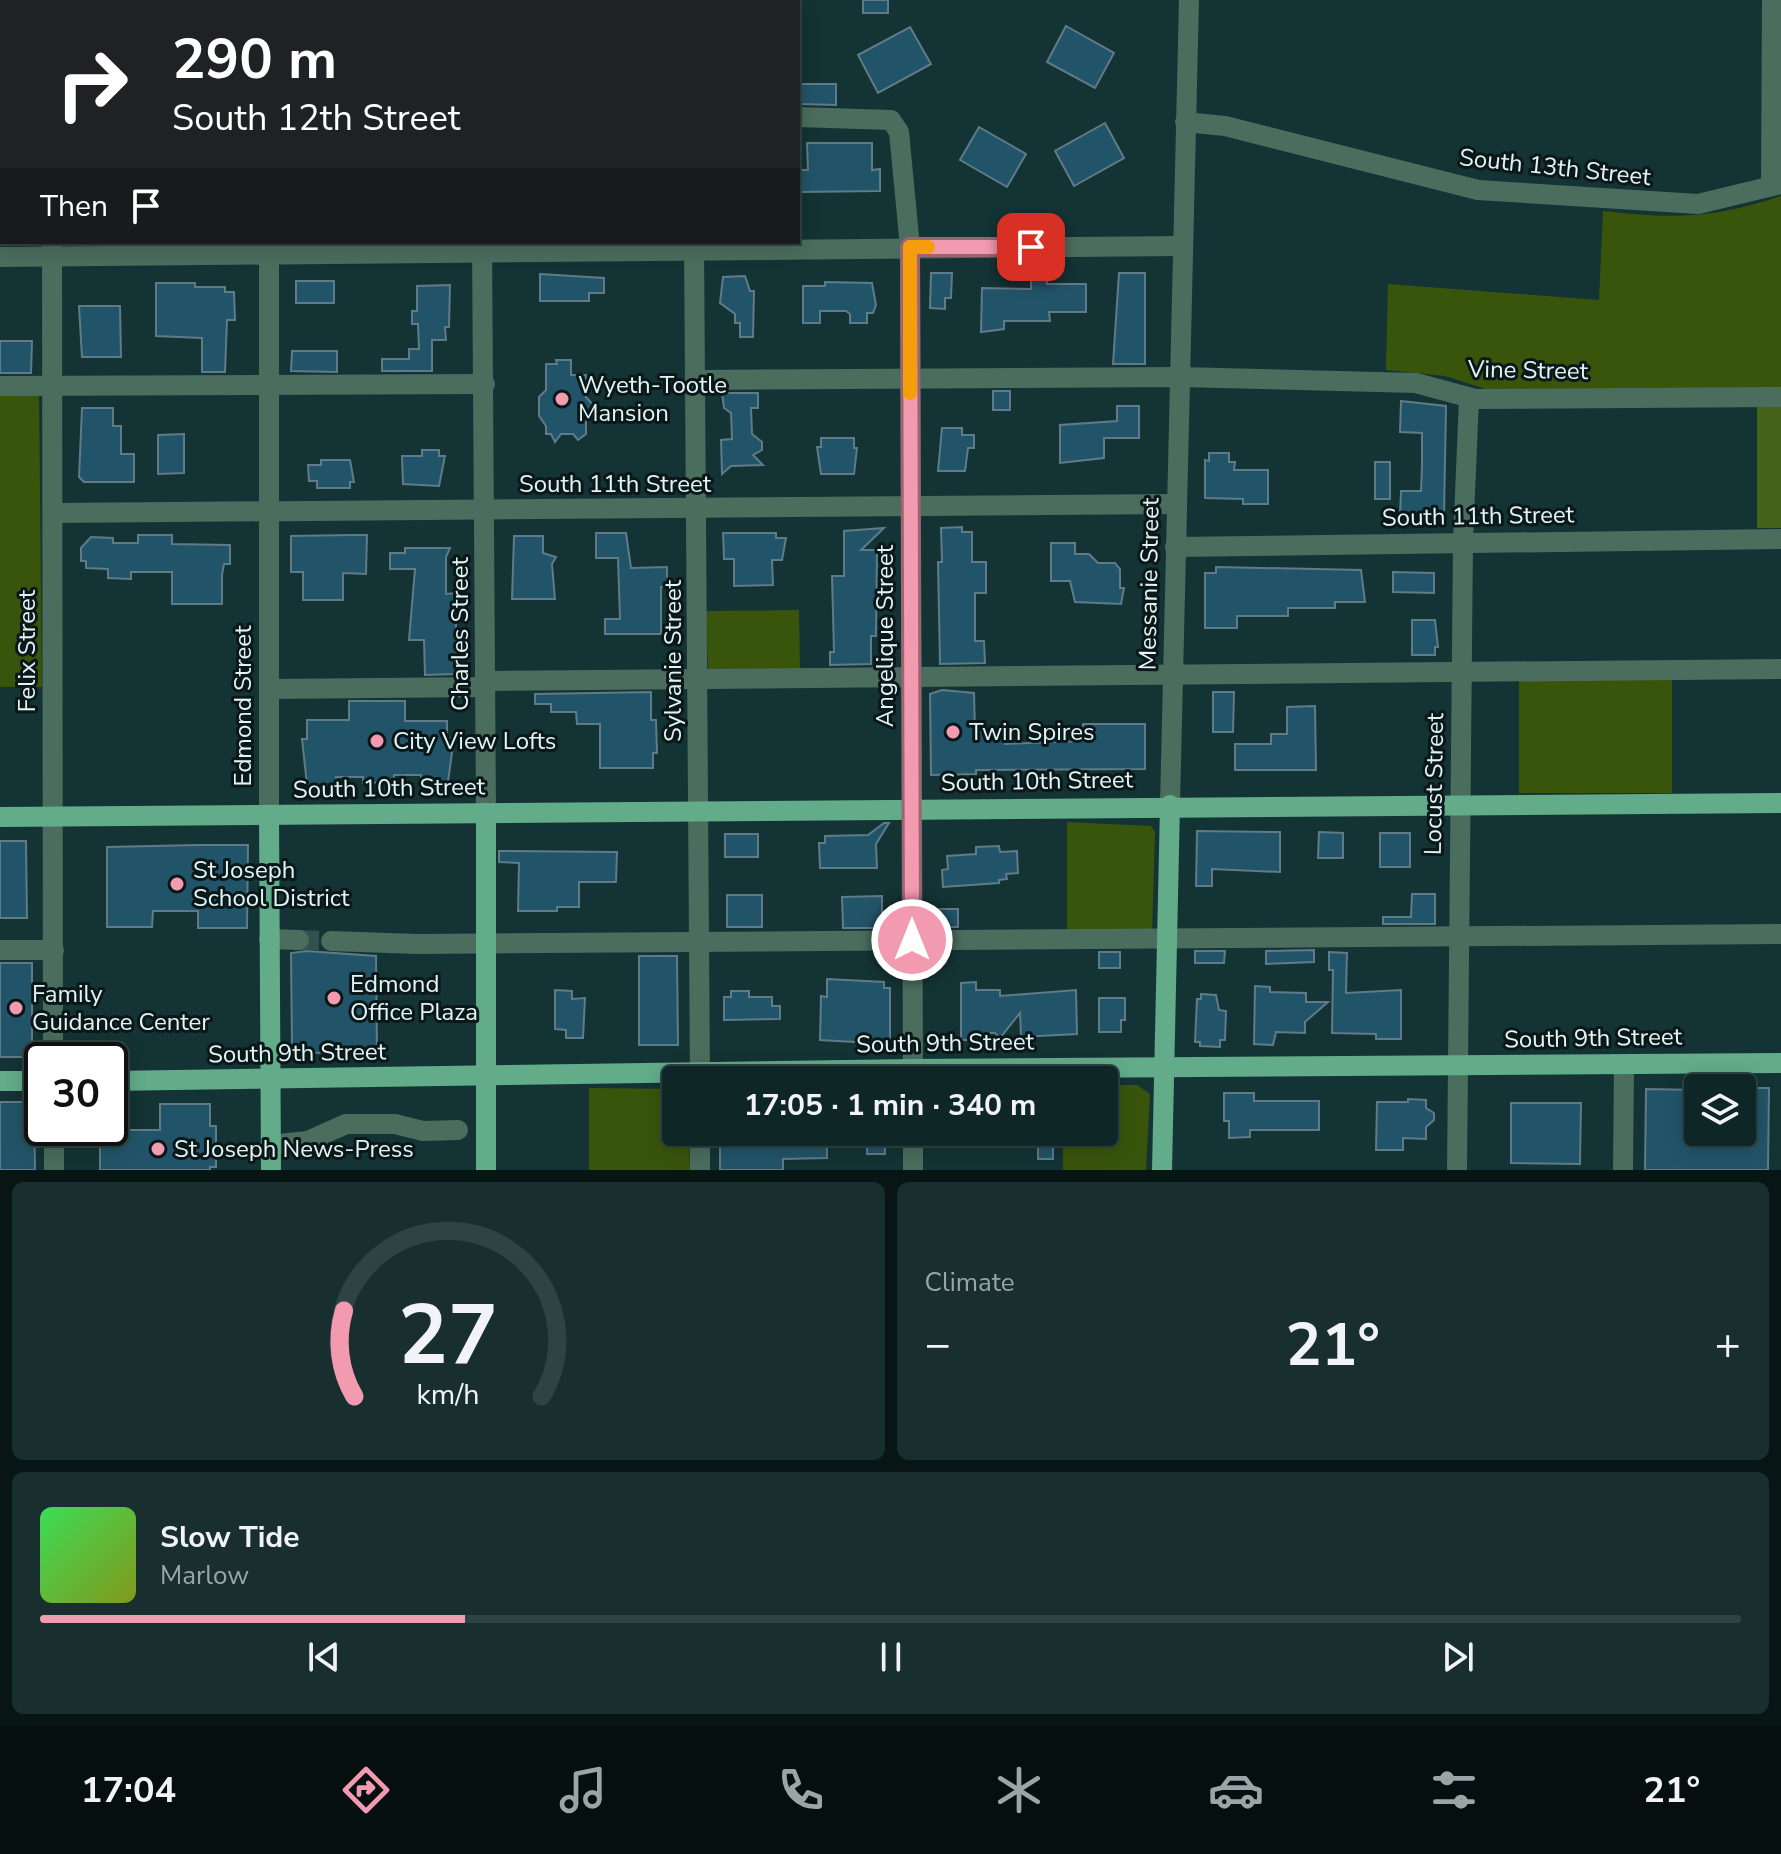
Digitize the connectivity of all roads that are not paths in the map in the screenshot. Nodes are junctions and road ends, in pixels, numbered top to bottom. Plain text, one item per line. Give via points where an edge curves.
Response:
1 (1189, 0) edge
2 (1772, 0) edge
3 (800, 117) edge
4 (1185, 122) junction
5 (1776, 185) edge
6 (694, 246) edge
7 (1182, 246) junction
8 (482, 247) edge
9 (910, 247) junction
10 (269, 249) edge
11 (52, 250) edge
12 (0, 257) edge
13 (1179, 377) junction
14 (696, 380) junction
15 (910, 381) junction
16 (270, 383) junction
17 (485, 384) junction
18 (0, 386) edge
19 (53, 386) junction
20 (1781, 397) edge
21 (1469, 398) junction
22 (1176, 504) junction
23 (911, 507) junction
24 (697, 510) junction
25 (486, 511) junction
26 (270, 512) junction
27 (53, 513) junction
28 (1781, 539) edge
29 (1463, 542) junction
30 (1175, 547) junction
31 (1781, 669) edge
32 (1461, 673) junction
33 (1173, 676) junction
34 (699, 679) junction
35 (912, 679) junction
36 (486, 684) junction
37 (269, 689) junction
38 (1781, 803) edge
39 (1460, 804) junction
40 (1170, 805) junction
41 (912, 809) junction
42 (700, 811) junction
43 (486, 813) junction
44 (269, 815) junction
45 (54, 816) junction
46 (0, 817) edge
47 (1781, 934) edge
48 (1459, 937) junction
49 (269, 939) junction
50 (1168, 939) junction
51 (299, 940) tunnel mouth
52 (700, 940) junction
53 (912, 940) junction
54 (331, 941) tunnel mouth
55 (486, 943) junction
56 (0, 950) edge
57 (54, 950) junction
58 (53, 1042) edge
59 (1781, 1063) edge
60 (1624, 1064) junction
61 (700, 1066) edge
62 (913, 1066) edge
63 (1458, 1066) junction
64 (1165, 1067) junction
65 (1118, 1068) edge
66 (485, 1076) junction
67 (662, 1076) edge
68 (270, 1080) junction
69 (0, 1081) edge
70 (24, 1081) edge
71 (128, 1081) edge
72 (458, 1130) dead end
73 (270, 1145) junction
74 (54, 1146) edge
75 (700, 1146) edge
76 (913, 1146) edge
77 (54, 1170) edge
78 (271, 1170) edge
79 (486, 1170) edge
80 (700, 1170) edge
81 (913, 1170) edge
82 (1162, 1170) edge
83 (1457, 1170) edge
84 (1623, 1170) edge

1 - 4 street, Messanie Street
2 - 5 street
3 - 9 street, Angelique Street via 891,120 899,132
4 - 5 street, South 13th Street via 1225,126 1478,190 1698,204
4 - 7 street, Messanie Street
6 - 8 street
6 - 9 street
6 - 14 street, Sylvanie Street
7 - 9 street
7 - 13 street, Messanie Street
8 - 10 street
8 - 17 street, Charles Street
9 - 15 street, Angelique Street
10 - 11 street
10 - 16 street, Edmond Street
11 - 12 street
11 - 19 street, Felix Street
13 - 15 street, Vine Street
13 - 21 street, Vine Street via 1416,383
13 - 22 street, Messanie Street
14 - 15 street, Vine Street
14 - 24 street, Sylvanie Street
15 - 23 street, Angelique Street
16 - 17 street
16 - 19 street
16 - 26 street, Edmond Street
17 - 25 street, Charles Street
18 - 19 street
19 - 27 street, Felix Street
20 - 21 street, Vine Street
21 - 29 street, Locust Street
22 - 23 street, South 11th Street
22 - 30 street, Messanie Street
23 - 24 street, South 11th Street
23 - 35 street, Angelique Street
24 - 25 street, South 11th Street
24 - 34 street, Sylvanie Street
25 - 26 street, South 11th Street
25 - 36 street, Charles Street
26 - 27 street, South 11th Street
26 - 37 street, Edmond Street
27 - 45 street, Felix Street
28 - 29 street, South 11th Street
29 - 30 street, South 11th Street
29 - 32 street, Locust Street
30 - 33 street, Messanie Street
31 - 32 street
32 - 33 street
32 - 39 street, Locust Street
33 - 35 street
33 - 40 street, Messanie Street
34 - 35 street
34 - 36 street
34 - 42 street, Sylvanie Street
35 - 41 street, Angelique Street
36 - 37 street
36 - 43 street, Charles Street
37 - 44 street, Edmond Street
38 - 39 main road, South 10th Street
39 - 40 main road, South 10th Street
39 - 48 street, Locust Street
40 - 41 main road, South 10th Street
40 - 50 main road, Messanie Street
41 - 42 main road, South 10th Street
41 - 53 street, Angelique Street
42 - 43 main road, South 10th Street
42 - 52 street, Sylvanie Street
43 - 44 main road, South 10th Street
43 - 55 main road, Charles Street
44 - 45 main road, South 10th Street
44 - 49 main road, Edmond Street
45 - 46 main road, South 10th Street
45 - 57 street, Felix Street
47 - 48 street
48 - 50 street
48 - 63 street, Locust Street
49 - 51 street
49 - 68 main road, Edmond Street
50 - 53 street
50 - 64 main road, Messanie Street
52 - 53 street
52 - 55 street
52 - 61 street, Sylvanie Street
53 - 62 street, Angelique Street
54 - 55 street
55 - 66 main road, Charles Street
56 - 57 street
57 - 58 street, Felix Street
59 - 60 main road, South 9th Street
60 - 63 main road, South 9th Street
60 - 84 street
63 - 64 main road, South 9th Street
63 - 83 street, Locust Street
64 - 65 main road, South 9th Street
64 - 82 main road, Messanie Street
66 - 67 main road, South 9th Street
66 - 68 main road, South 9th Street
66 - 79 main road, Charles Street
68 - 71 main road, South 9th Street
68 - 73 main road, Edmond Street
69 - 70 main road
72 - 73 street via 346,1124 308,1141
73 - 78 main road, Edmond Street
74 - 77 street
75 - 80 street
76 - 81 street

